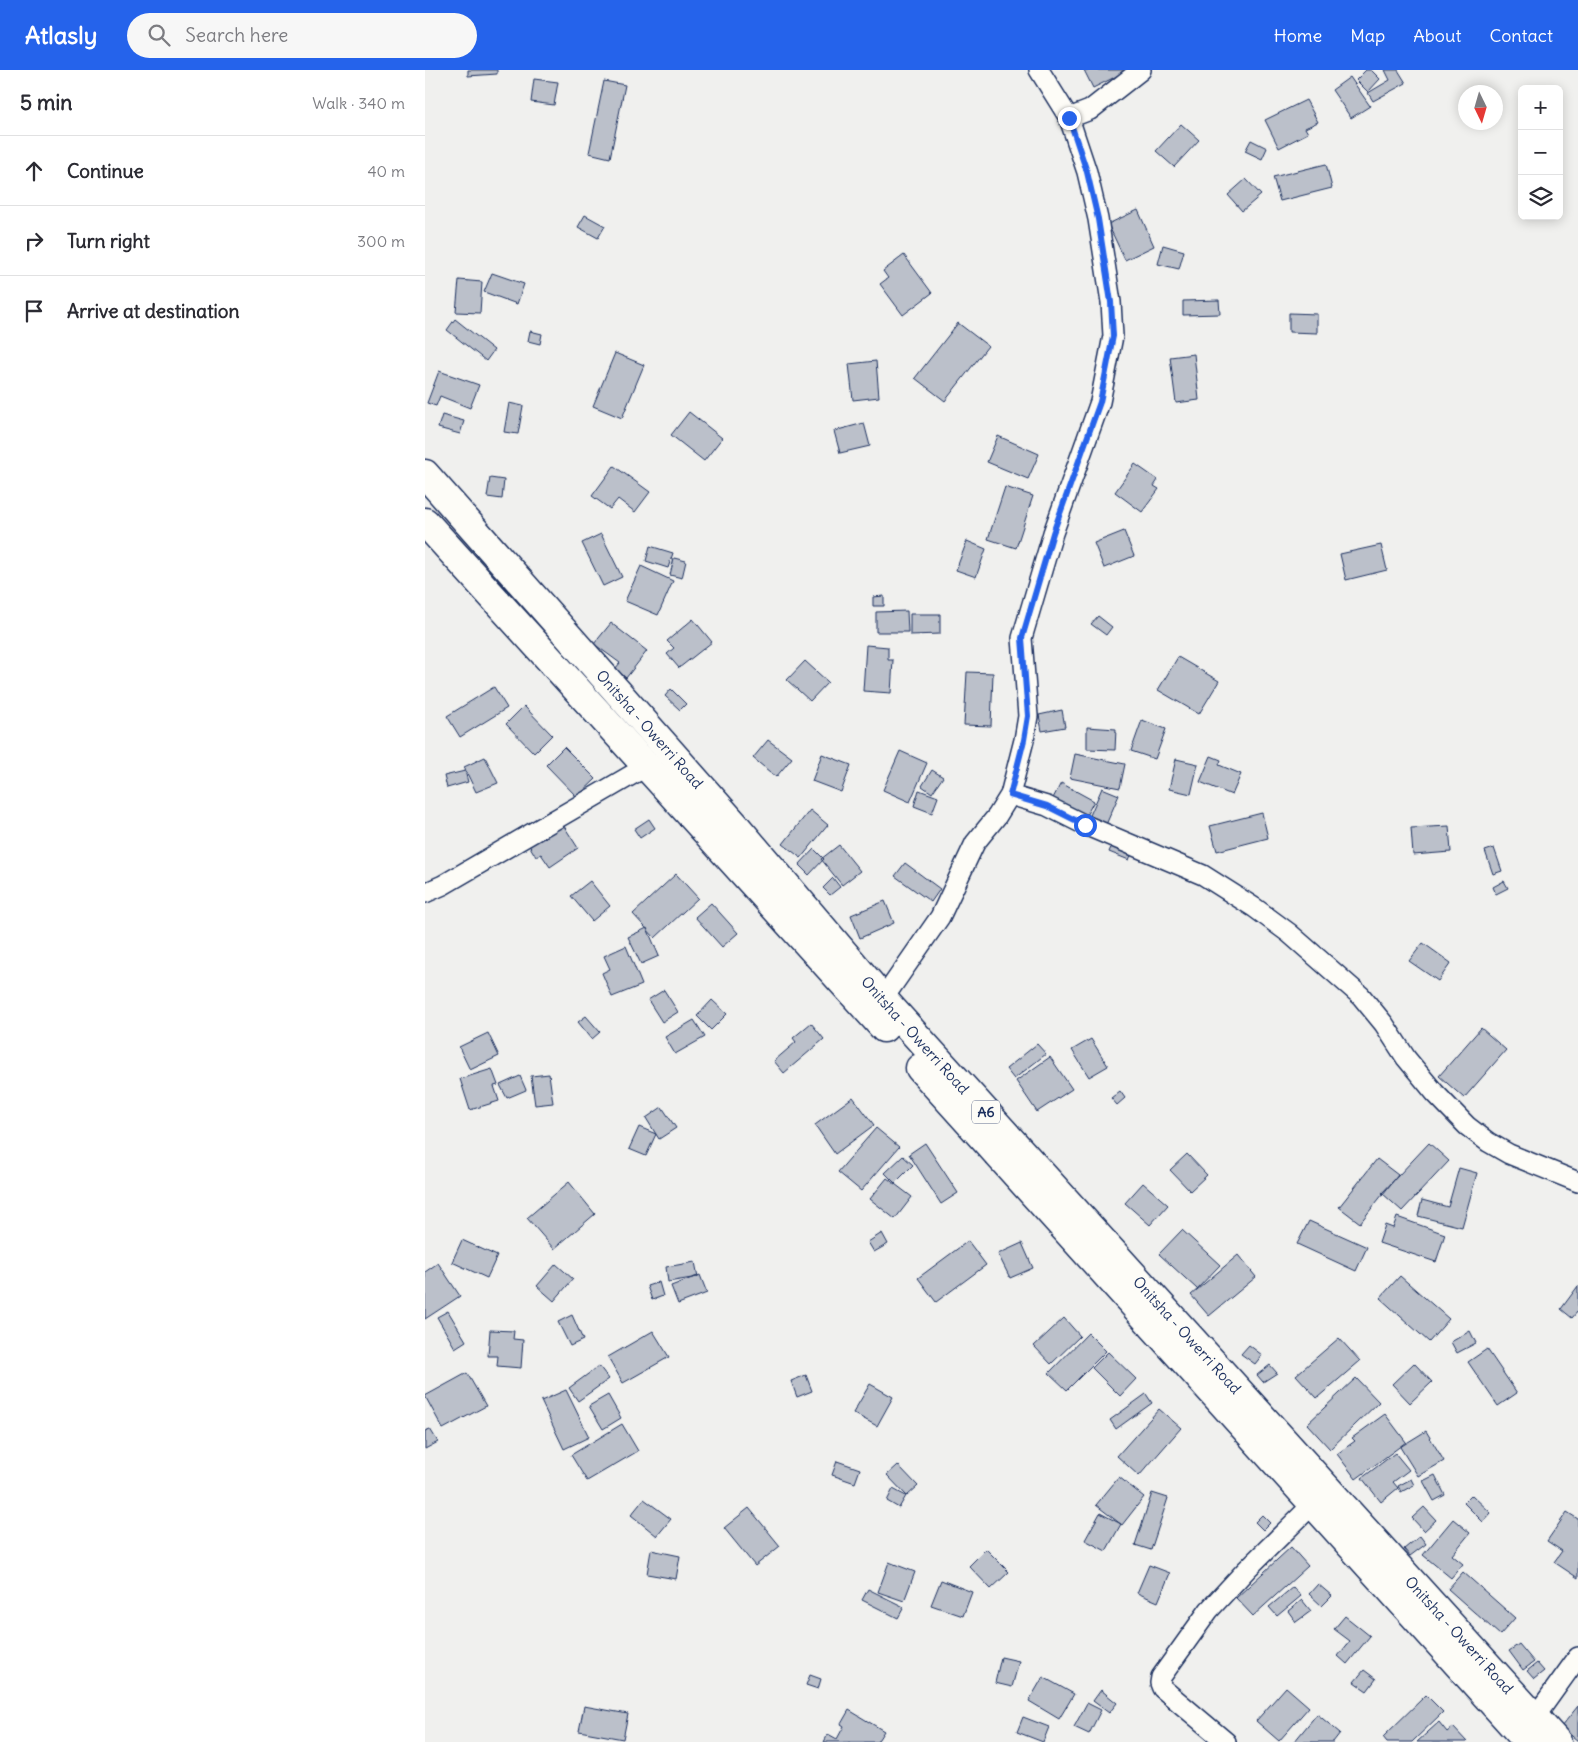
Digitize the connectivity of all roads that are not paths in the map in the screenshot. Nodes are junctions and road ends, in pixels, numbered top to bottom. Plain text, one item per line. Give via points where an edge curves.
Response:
1 (1039, 70) edge
2 (1141, 70) edge
3 (1069, 118) junction
4 (425, 474) edge
5 (425, 522) edge
6 (647, 766) junction
7 (1010, 795) junction
8 (425, 893) edge
9 (883, 999) junction
10 (1578, 1182) edge
11 (1313, 1504) junction
12 (1578, 1657) edge
13 (1527, 1735) edge
14 (1227, 1742) edge
15 (1557, 1742) edge

1 - 3 street
2 - 3 street via 1090,110
3 - 7 street via 1098,219 1113,336 1100,402 1053,533 1022,638 1028,716
4 - 9 highway, Onitsha - Owerri Road / A6 via 735,825
5 - 6 highway, Onitsha - Owerri Road / A6
6 - 8 street
6 - 11 highway, Onitsha - Owerri Road / A6
7 - 9 street via 975,843 940,917
7 - 10 street via 1047,806 1203,875 1255,908 1361,996 1412,1065 1467,1126 1509,1154
9 - 13 highway, Onitsha - Owerri Road / A6
11 - 13 highway, Onitsha - Owerri Road / A6
11 - 14 street via 1209,1610 1161,1677 1162,1688
12 - 13 street
13 - 15 highway, Onitsha - Owerri Road / A6

